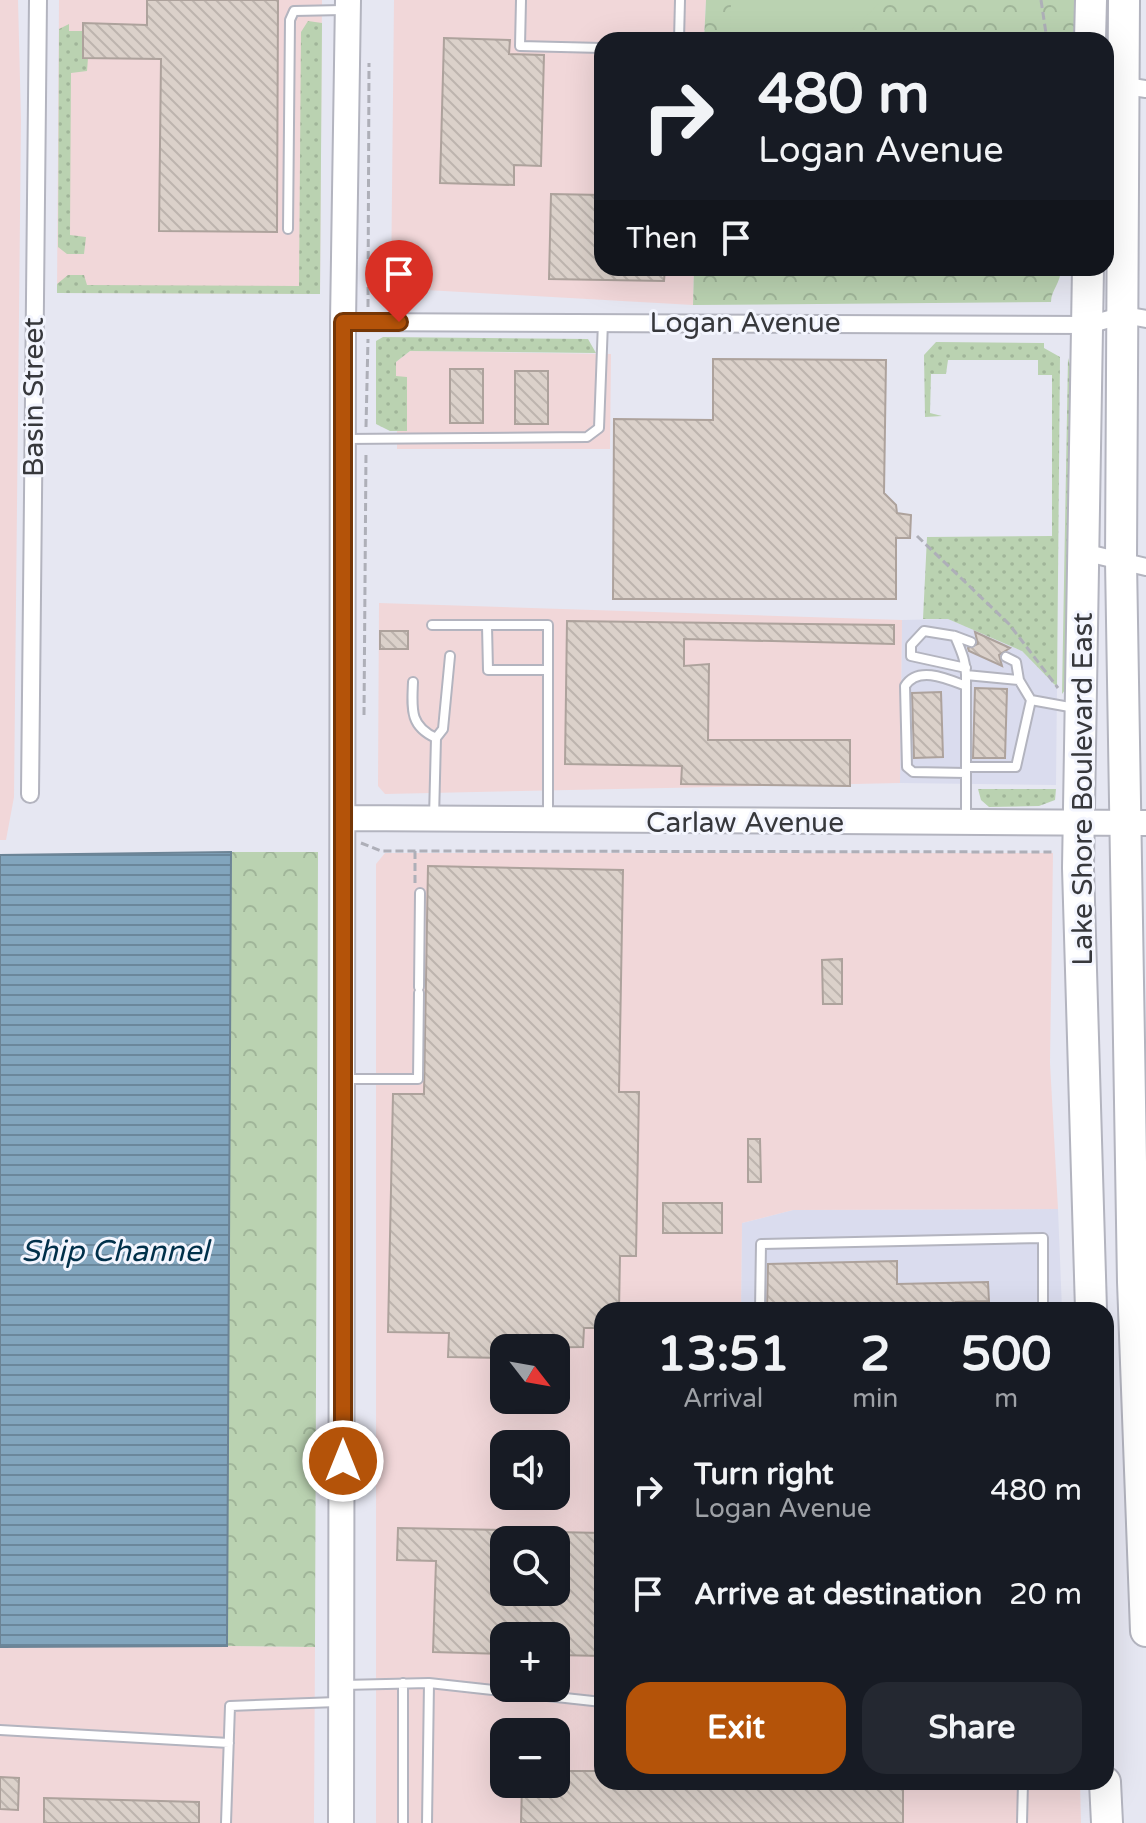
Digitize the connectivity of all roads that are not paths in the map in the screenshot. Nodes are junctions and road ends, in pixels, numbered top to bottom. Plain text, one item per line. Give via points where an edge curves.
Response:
1 (38, 0) edge
2 (521, 0) edge
3 (680, 0) edge
4 (1091, 0) edge
5 (1124, 0) edge
6 (348, 5) edge
7 (679, 32) edge
8 (1090, 32) edge
9 (594, 48) edge
10 (1125, 86) edge
11 (288, 229) dead end
12 (1088, 276) edge
13 (1135, 317) edge
14 (343, 322) junction
15 (603, 322) junction
16 (1088, 325) junction
17 (355, 438) junction
18 (1083, 552) junction
19 (1133, 564) edge
20 (432, 625) dead end
21 (487, 626) junction
22 (955, 636) junction
23 (971, 642) dead end
24 (450, 656) dead end
25 (1006, 657) dead end
26 (966, 668) junction
27 (548, 670) junction
28 (1019, 680) junction
29 (413, 682) dead end
30 (966, 686) junction
31 (1031, 700) junction
32 (1070, 700) junction
33 (436, 738) junction
34 (966, 770) junction
35 (30, 794) dead end
36 (353, 818) junction
37 (434, 819) junction
38 (548, 820) junction
39 (966, 823) junction
40 (1078, 823) junction
41 (1136, 823) edge
42 (420, 893) dead end
43 (344, 1079) junction
44 (760, 1302) edge
45 (1043, 1302) edge
46 (1091, 1302) edge
47 (1142, 1395) edge
48 (1146, 1631) edge
49 (403, 1683) junction
50 (429, 1683) junction
51 (342, 1693) junction
52 (594, 1701) edge
53 (0, 1730) edge
54 (229, 1743) junction
55 (1023, 1790) edge
56 (1105, 1790) edge
57 (226, 1823) edge
58 (341, 1823) edge
59 (403, 1823) edge
60 (427, 1823) edge
61 (1022, 1823) edge
62 (1107, 1823) edge

1 - 35 street, Basin Street
2 - 9 lane via 520,46
3 - 7 lane
4 - 8 highway
5 - 10 highway, Lake Shore Boulevard East
6 - 11 lane via 294,11 290,20
6 - 14 street
10 - 13 highway, Lake Shore Boulevard East
12 - 16 highway, Lake Shore Boulevard East
13 - 16 street, Logan Avenue
13 - 19 highway, Lake Shore Boulevard East
14 - 15 street, Logan Avenue
14 - 17 street
15 - 16 street, Logan Avenue
15 - 17 lane via 599,428 587,437
16 - 18 highway, Lake Shore Boulevard East
17 - 36 street
18 - 19 street
18 - 32 highway, Lake Shore Boulevard East
19 - 41 highway, Lake Shore Boulevard East
20 - 21 lane
21 - 27 lane via 488,670
21 - 27 lane via 548,625
22 - 23 lane
22 - 26 lane
22 - 26 lane via 924,631 911,645 911,656
24 - 33 lane via 443,729
25 - 28 lane via 1016,662
26 - 28 lane
26 - 30 lane
27 - 38 lane
28 - 31 lane
29 - 33 lane via 412,717
30 - 34 lane
30 - 34 lane via 937,675 916,677 905,686 907,767 913,772
31 - 32 lane
31 - 34 lane via 1016,767
32 - 40 highway, Lake Shore Boulevard East
33 - 37 lane
34 - 39 lane
36 - 37 street, Carlaw Avenue
36 - 43 street
37 - 38 street, Carlaw Avenue
38 - 39 street, Carlaw Avenue
39 - 40 street, Carlaw Avenue
40 - 41 street, Carlaw Avenue
40 - 46 highway, Lake Shore Boulevard East
41 - 47 highway, Lake Shore Boulevard East via 1133,1282
42 - 43 lane via 421,1078
43 - 51 street
44 - 45 lane via 761,1244 1043,1238
47 - 48 highway, Lake Shore Boulevard East
49 - 50 lane
49 - 51 lane
49 - 59 lane
50 - 52 lane
50 - 60 lane
51 - 54 lane via 230,1706
51 - 58 street
53 - 54 lane
54 - 57 lane
55 - 61 lane
56 - 62 highway

